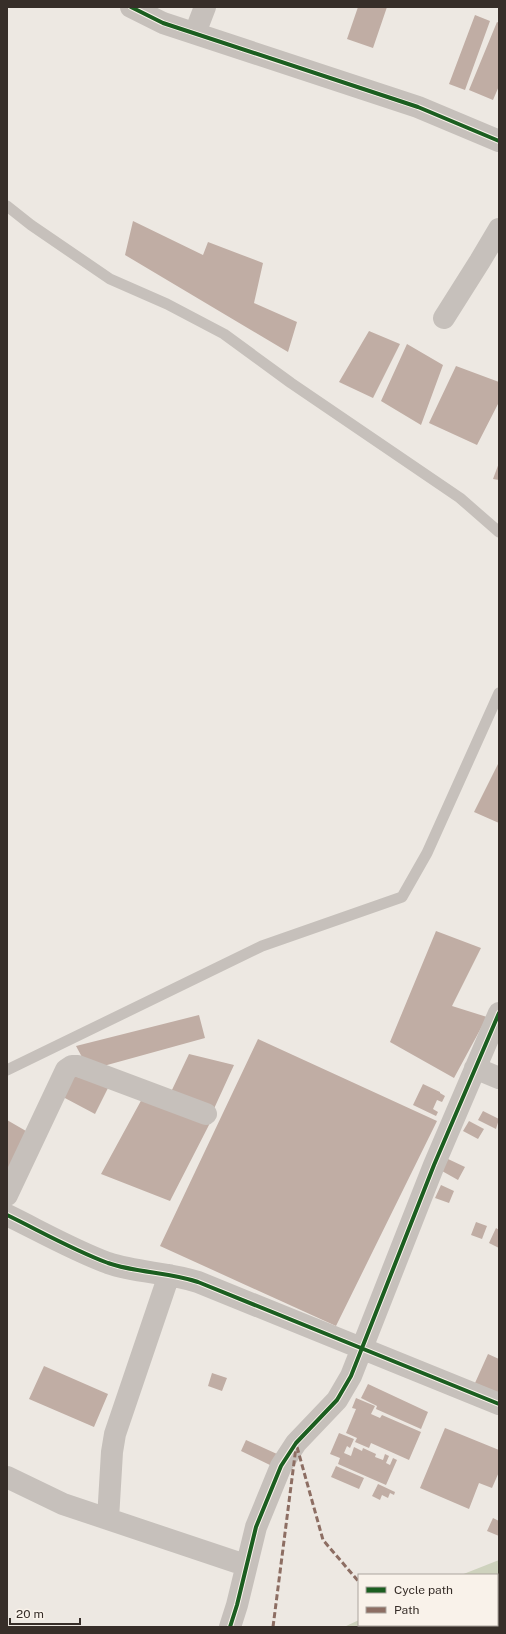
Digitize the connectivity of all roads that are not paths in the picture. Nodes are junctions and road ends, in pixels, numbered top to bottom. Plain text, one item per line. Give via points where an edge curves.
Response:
1 (131, 7) edge
2 (205, 7) edge
3 (195, 33) junction
4 (499, 141) edge
5 (7, 206) edge
6 (499, 229) edge
7 (444, 318) dead end
8 (499, 532) edge
9 (499, 693) edge
10 (499, 1013) edge
11 (475, 1068) junction
12 (7, 1070) edge
13 (499, 1078) edge
14 (206, 1114) dead end
15 (7, 1196) edge
16 (7, 1215) edge
17 (169, 1275) junction
18 (363, 1349) junction
19 (499, 1404) edge
20 (7, 1477) edge
21 (108, 1519) junction
22 (245, 1565) junction
23 (230, 1627) edge

1 - 3 street via 164,23
2 - 3 street
3 - 4 street via 418,107
5 - 8 lane via 110,279 167,304 224,334 291,383 460,498
6 - 7 street
9 - 12 lane via 427,853 402,897 262,946
10 - 11 street
11 - 13 street
11 - 18 street via 434,1165
14 - 15 street via 78,1066 72,1066 66,1070
16 - 17 street via 107,1263
17 - 18 street via 198,1282
17 - 21 street via 115,1434
18 - 19 street
18 - 22 street via 337,1400 296,1443 281,1466 256,1527
20 - 21 street via 63,1504
21 - 22 street
22 - 23 street

